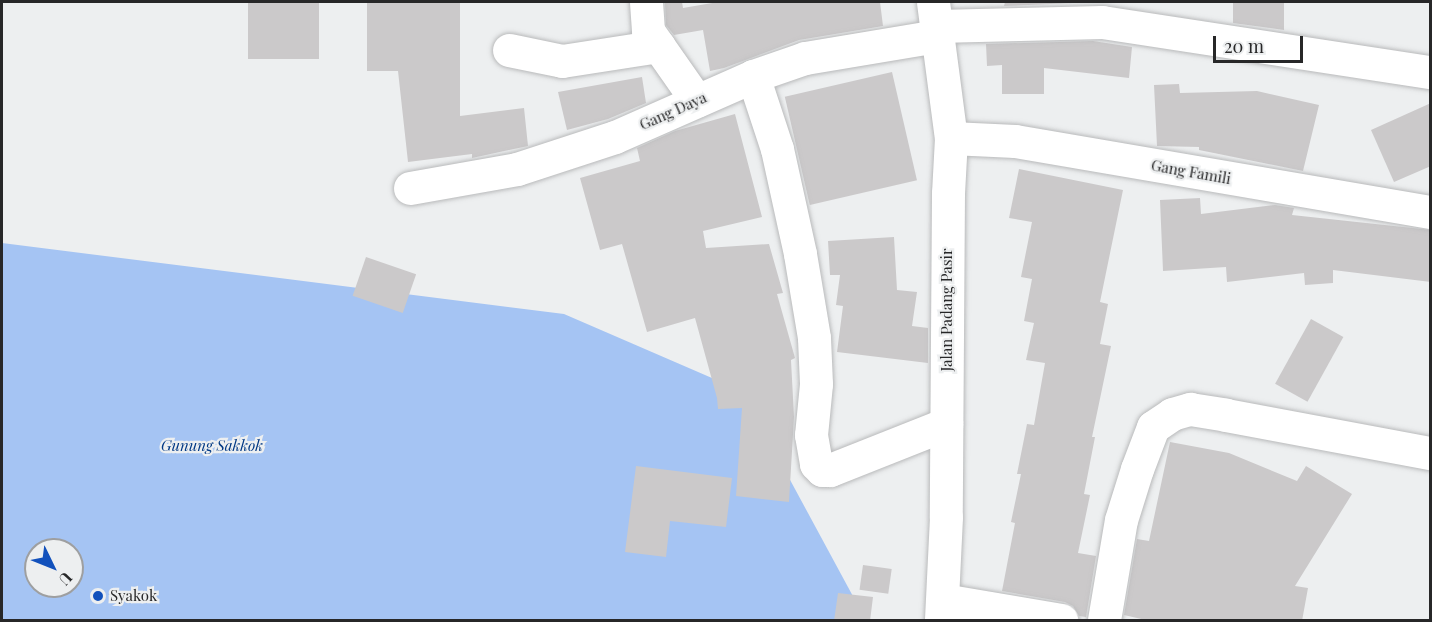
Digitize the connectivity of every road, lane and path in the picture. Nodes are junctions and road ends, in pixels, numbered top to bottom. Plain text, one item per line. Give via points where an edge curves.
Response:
1 (646, 2) edge
2 (936, 21) edge
3 (658, 46) junction
4 (509, 50) dead end
5 (1431, 72) edge
6 (753, 76) junction
7 (697, 101) junction
8 (951, 138) junction
9 (410, 188) dead end
10 (1431, 212) edge
11 (946, 424) junction
12 (1431, 453) edge
13 (942, 610) edge
14 (1061, 621) edge
15 (1104, 621) edge

1 - 3 main road via 648,32
2 - 5 main road, Gang Daya via 1102,22
2 - 6 main road, Gang Daya
2 - 8 main road, Jalan Padang Pasir
3 - 4 main road via 562,61
3 - 7 main road
6 - 7 main road, Gang Daya
6 - 11 main road via 789,197 814,338 816,384 811,435 816,464 822,470 830,470
7 - 9 main road, Gang Daya via 615,137 517,169
8 - 10 main road, Gang Famili via 1015,141
8 - 11 main road, Jalan Padang Pasir
11 - 13 main road, Jalan Padang Pasir
12 - 15 main road via 1190,409 1172,414 1153,427 1137,469 1121,520
13 - 14 main road

